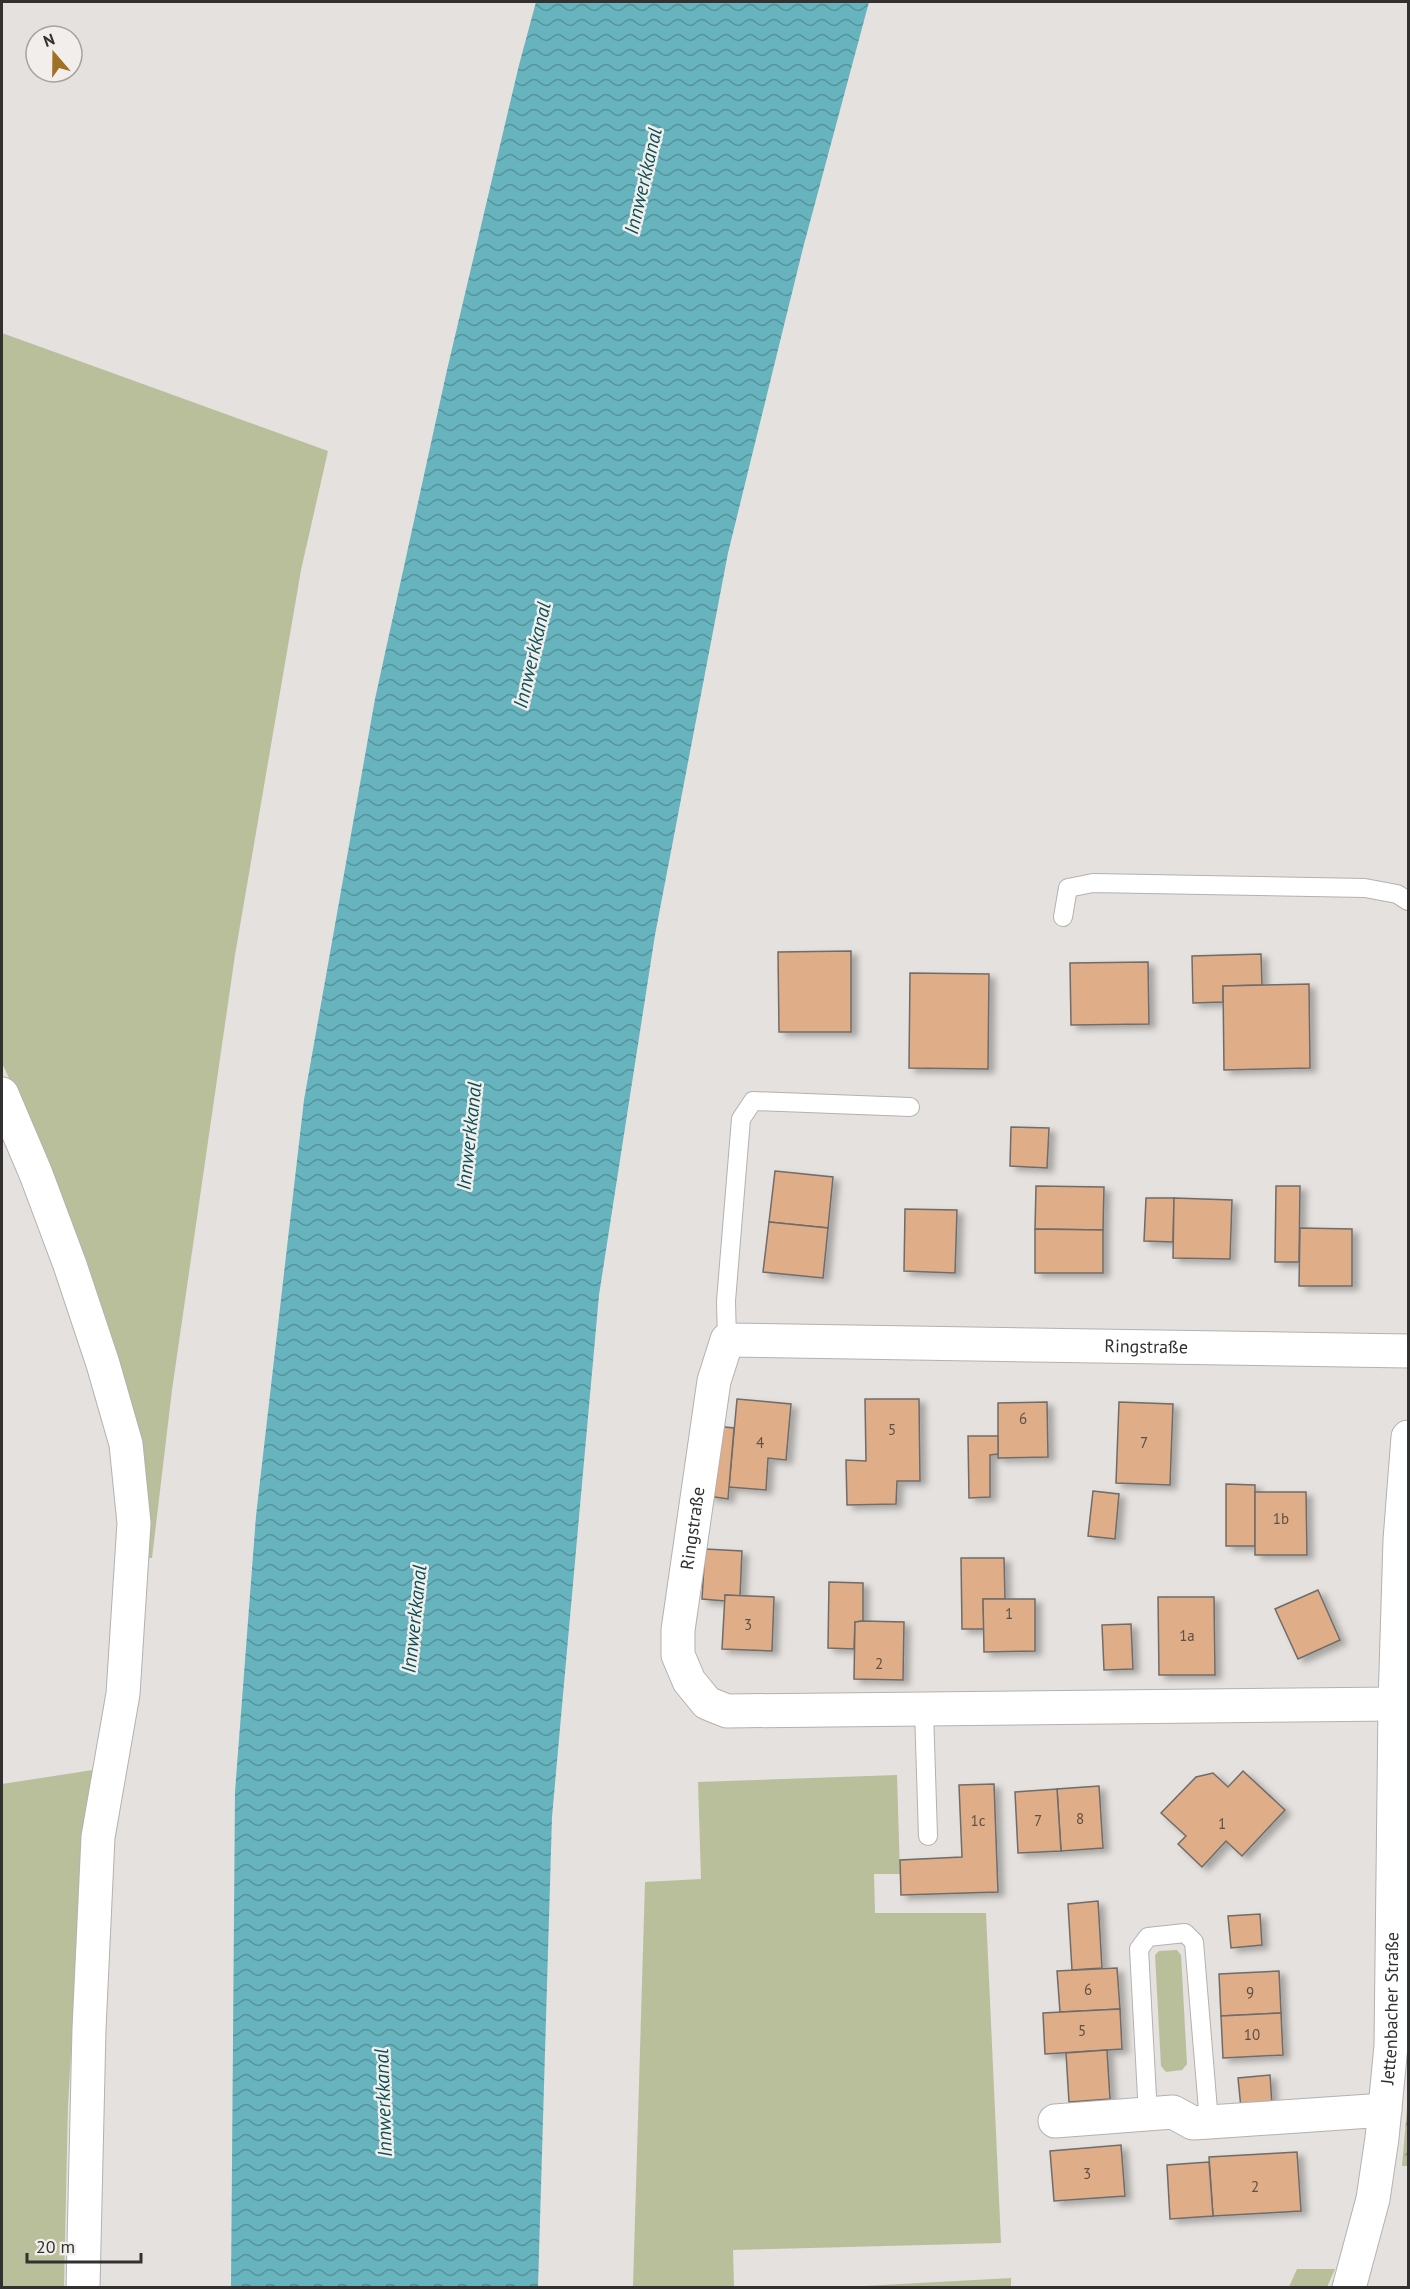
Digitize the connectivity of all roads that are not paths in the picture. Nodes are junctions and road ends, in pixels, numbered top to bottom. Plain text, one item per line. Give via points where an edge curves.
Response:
1 (1408, 901) edge
2 (1063, 917) dead end
3 (2, 1094) edge
4 (910, 1107) dead end
5 (727, 1340) junction
6 (1408, 1351) edge
7 (1408, 1437) edge
8 (1395, 1704) junction
9 (924, 1710) junction
10 (928, 1836) dead end
11 (1385, 2110) junction
12 (1148, 2115) junction
13 (1055, 2121) dead end
14 (1209, 2122) junction
15 (83, 2288) edge
16 (1349, 2288) edge

1 - 2 lane via 1397,894 1365,888 1093,883 1068,888
3 - 15 street via 36,1174 103,1364 126,1444 134,1523 123,1694 98,1837
4 - 5 lane via 753,1101 741,1119 726,1301
5 - 6 street, Ringstraße
5 - 9 street, Ringstraße via 714,1381 678,1630 678,1655 689,1681 707,1702 727,1712
7 - 8 street, Jettenbacher Straße via 1400,1539
8 - 9 street, Ringstraße
8 - 11 street, Jettenbacher Straße via 1391,2046
9 - 10 lane
11 - 14 street
11 - 16 street, Jettenbacher Straße via 1373,2199
12 - 13 street
12 - 14 street via 1173,2112 1192,2123
12 - 14 lane via 1139,1949 1148,1937 1185,1933 1194,1942

